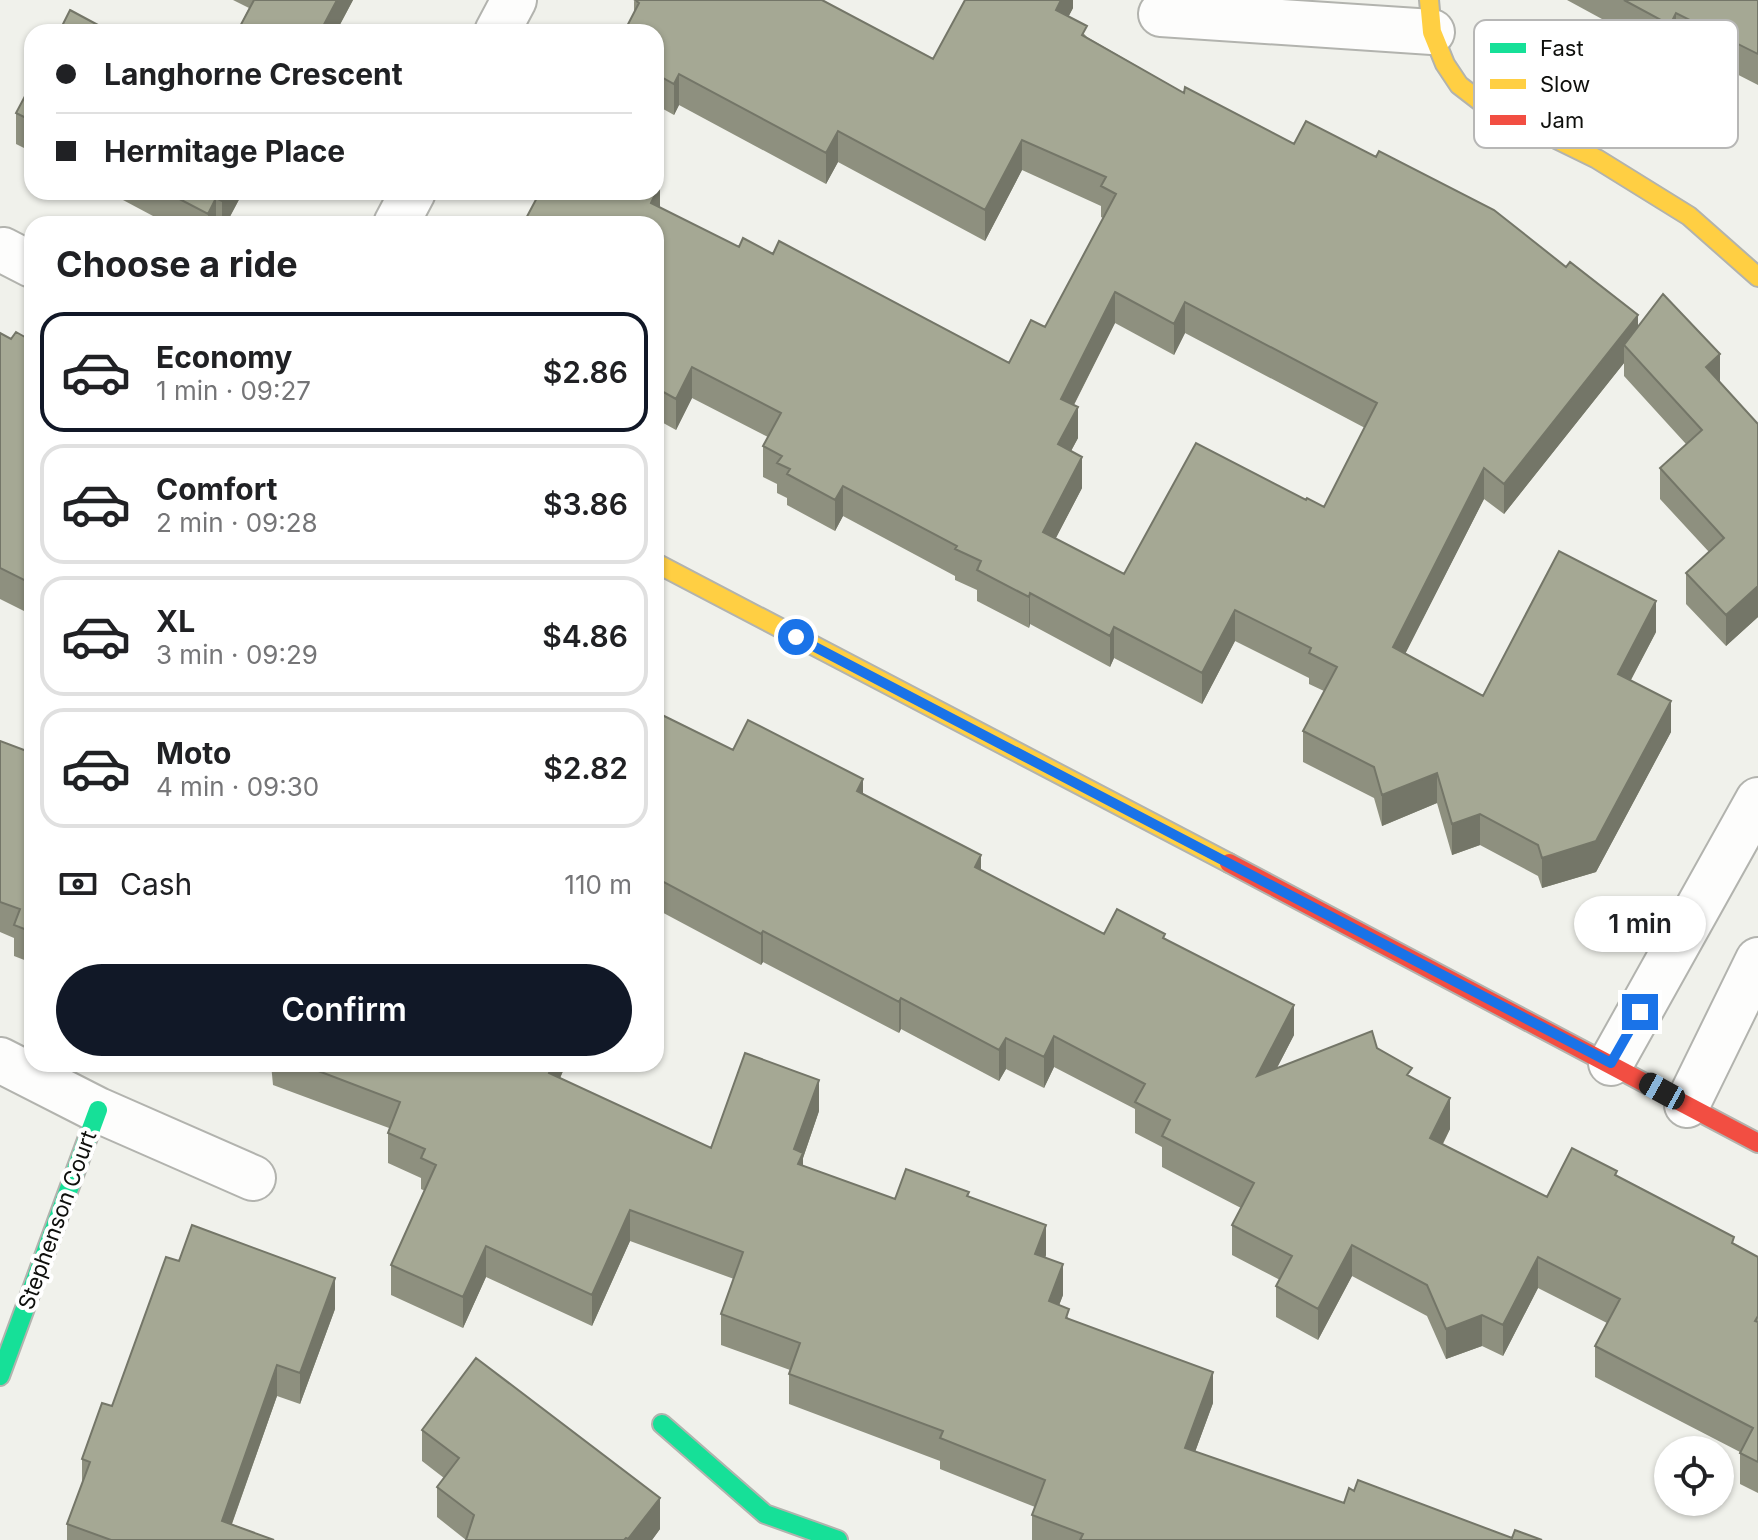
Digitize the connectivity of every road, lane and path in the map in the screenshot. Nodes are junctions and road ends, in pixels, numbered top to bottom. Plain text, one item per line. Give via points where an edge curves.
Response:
1 (514, 0) edge
2 (1161, 14) dead end
3 (1431, 16) edge
4 (501, 24) edge
5 (1474, 97) edge
6 (1575, 148) edge
7 (1758, 277) edge
8 (664, 567) edge
9 (1758, 800) edge
10 (1758, 960) edge
11 (0, 1060) edge
12 (1611, 1063) junction
13 (1687, 1105) junction
14 (98, 1110) junction
15 (1758, 1143) edge
16 (253, 1178) dead end
17 (0, 1376) edge
18 (662, 1424) dead end
19 (760, 1527) edge
20 (838, 1540) edge

1 - 4 street
2 - 3 street
3 - 5 street via 1445,64
6 - 7 street via 1689,216
8 - 12 street
9 - 12 street
10 - 13 street
11 - 14 street, Stephenson Court
12 - 13 street
13 - 15 street
14 - 16 street, Stephenson Court
14 - 17 street, Stephenson Court
18 - 19 street
19 - 20 street

